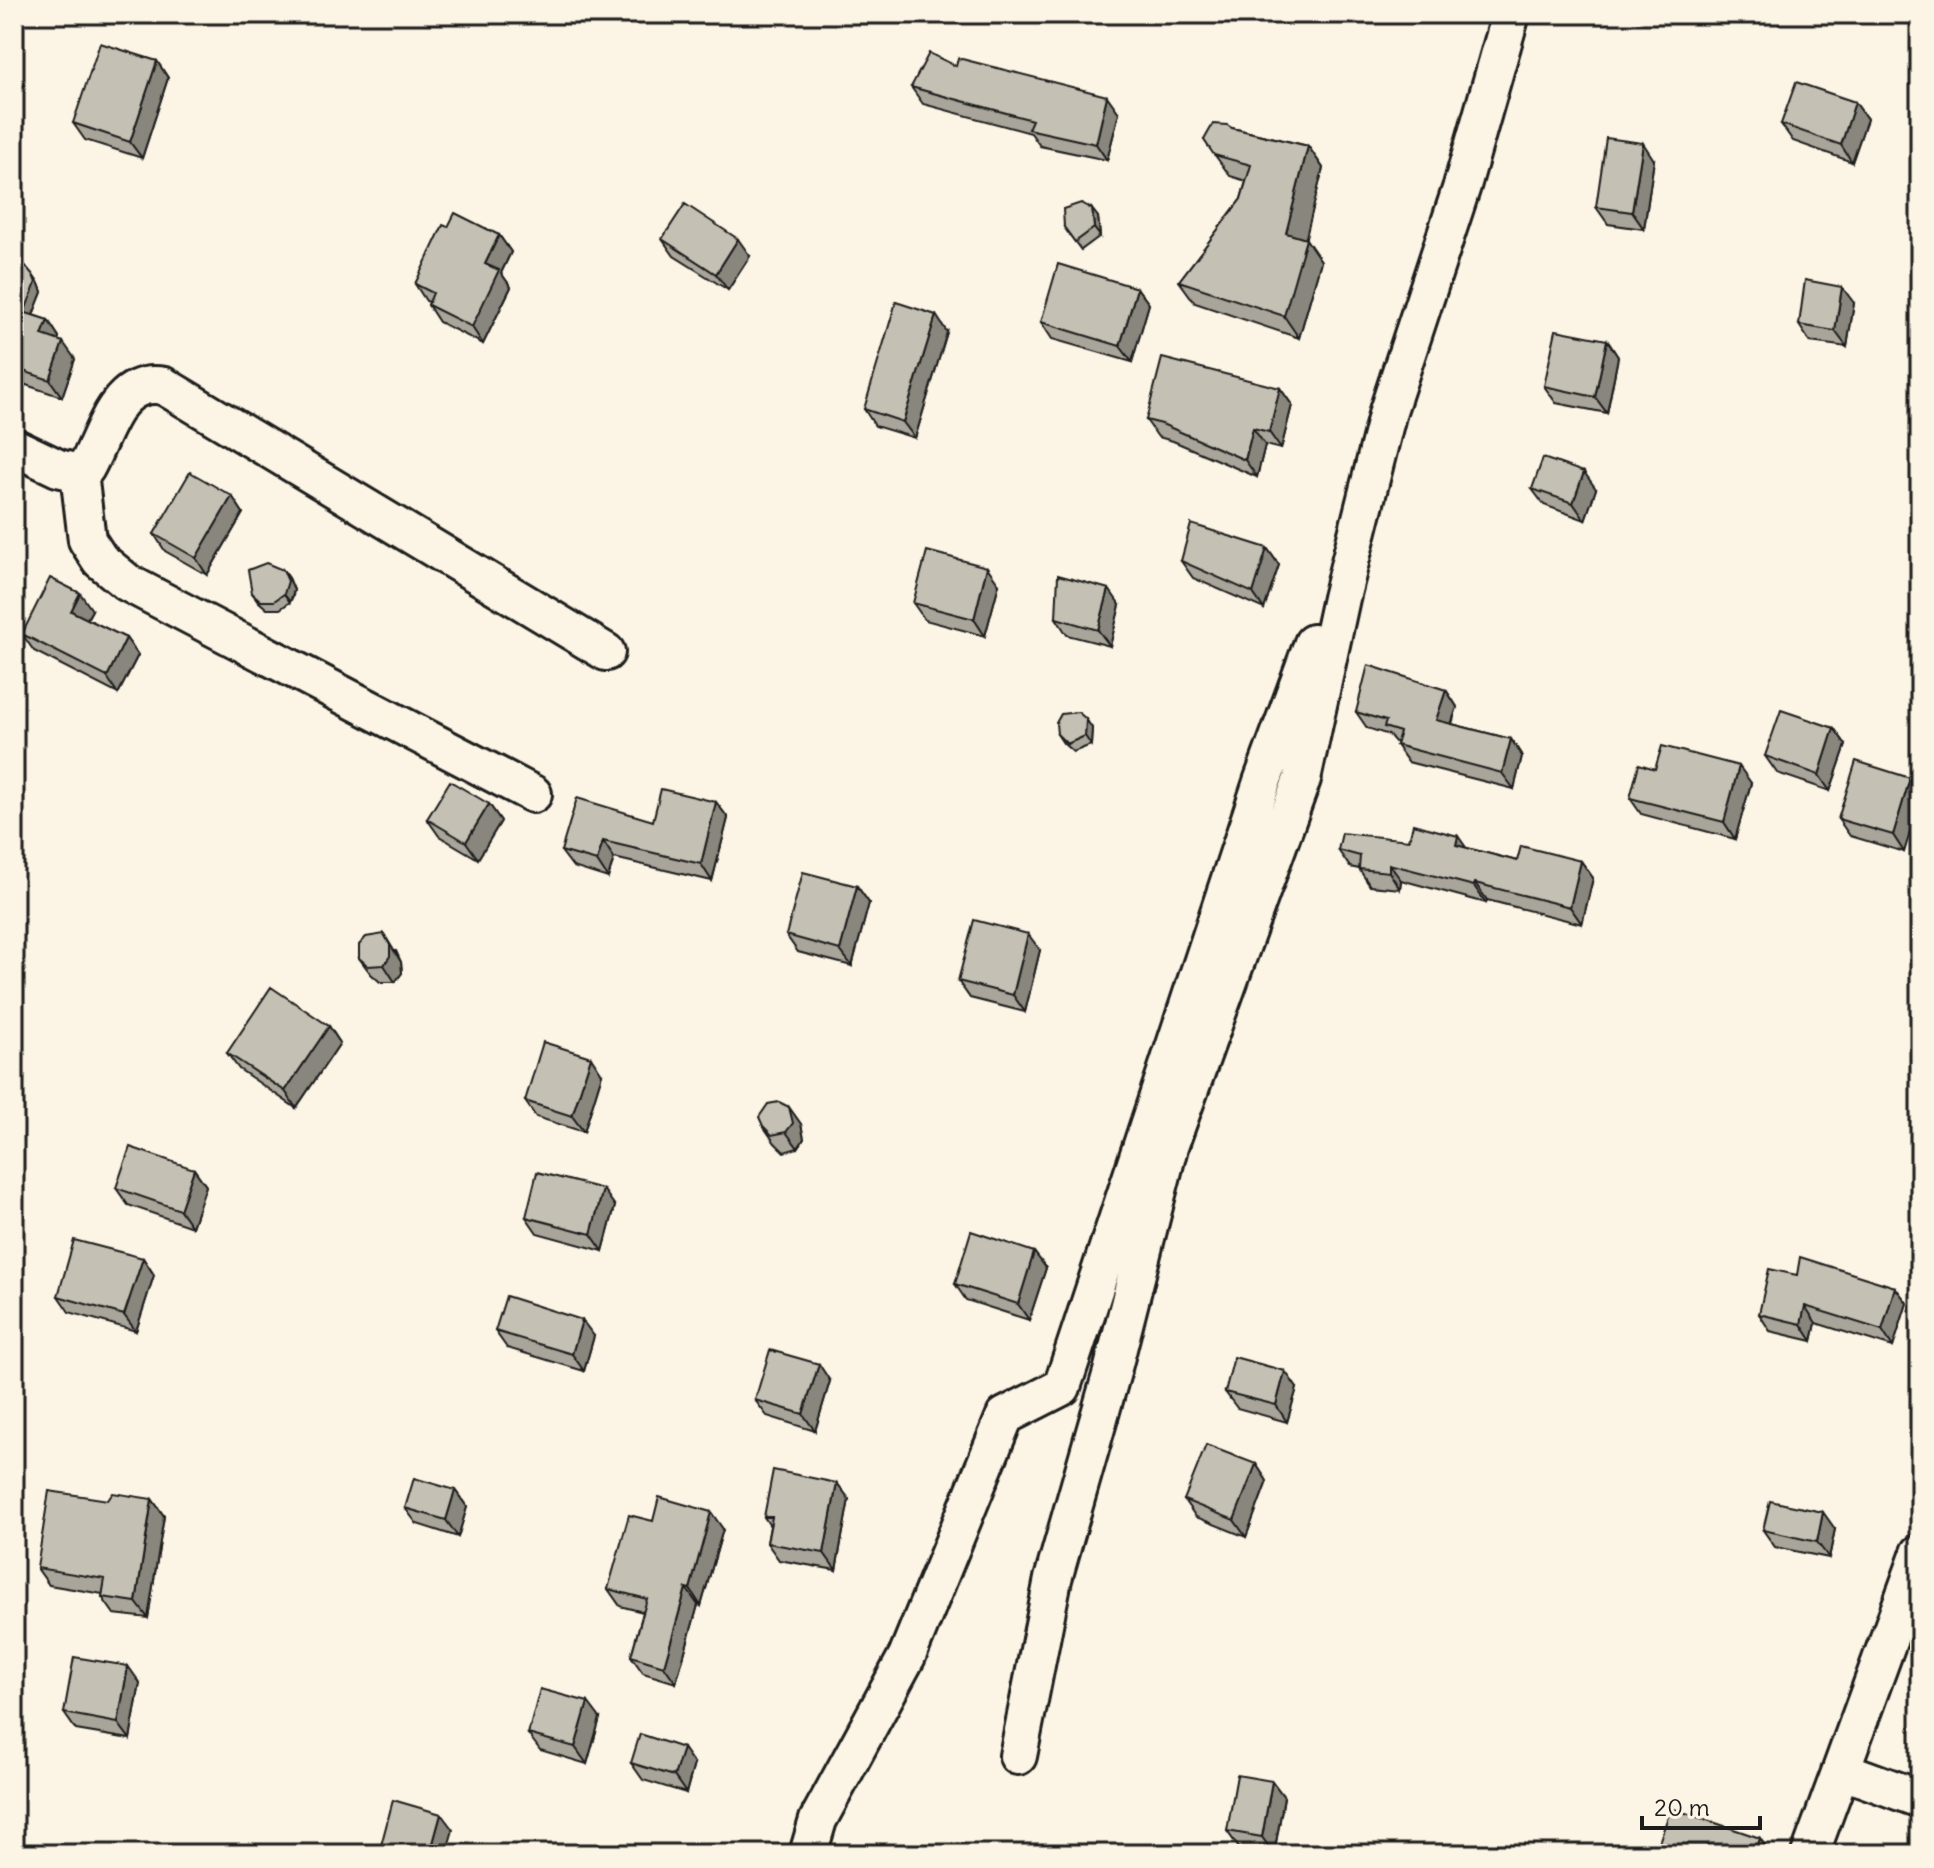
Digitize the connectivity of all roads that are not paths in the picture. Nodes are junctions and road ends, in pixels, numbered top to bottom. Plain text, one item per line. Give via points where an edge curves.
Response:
1 (1511, 14) edge
2 (14, 447) edge
3 (79, 473) junction
4 (1365, 500) junction
5 (606, 652) dead end
6 (533, 794) dead end
7 (1920, 1553) edge
8 (1018, 1756) dead end
9 (1841, 1770) junction
10 (1920, 1799) edge
11 (808, 1854) edge
12 (1810, 1854) edge

1 - 4 street
2 - 3 street
3 - 5 street via 121,401 136,388 164,386
3 - 6 street via 87,540 100,560 128,583
4 - 8 street via 1302,779 1169,1147 1053,1579
4 - 11 street via 1262,782 1062,1387 1005,1416 907,1656 818,1820
7 - 9 street
9 - 10 street
9 - 12 street

